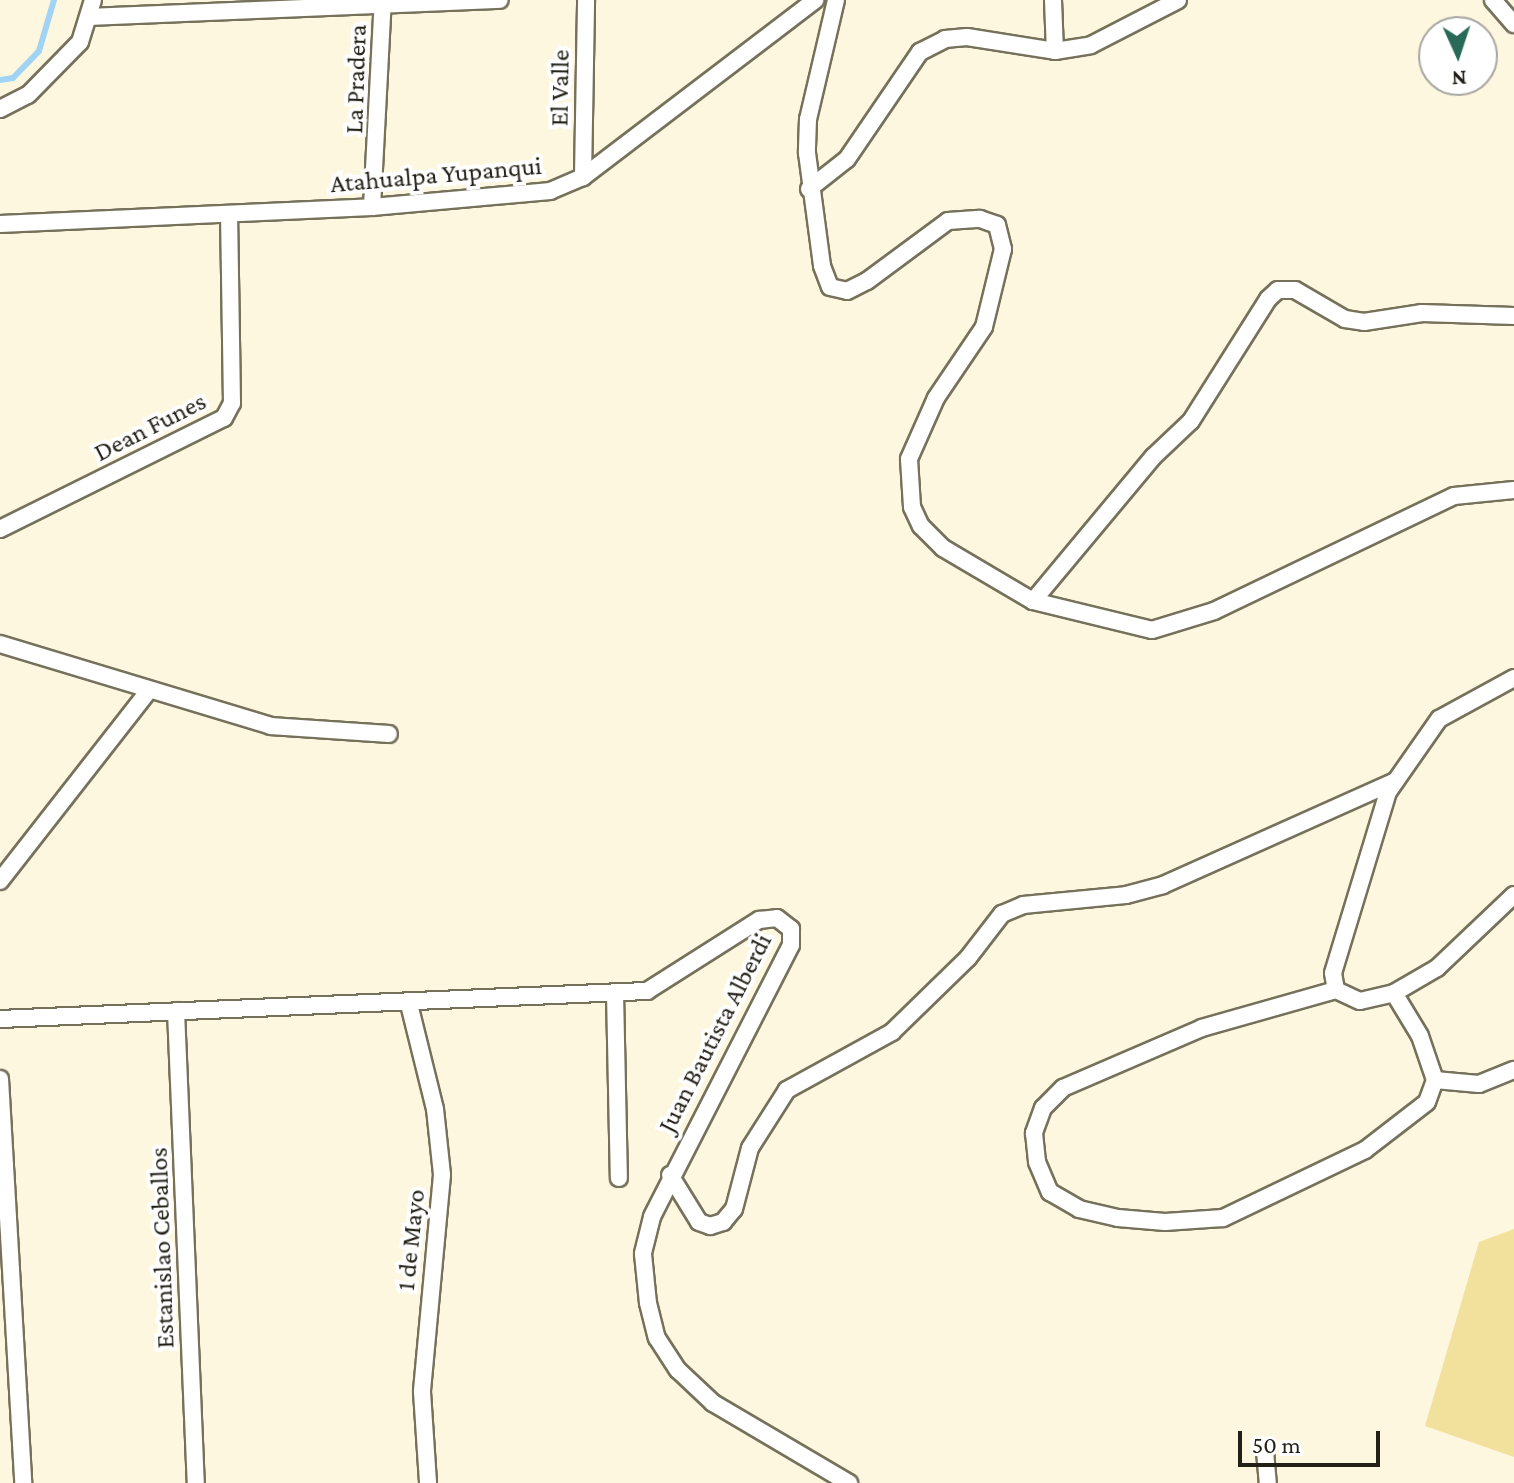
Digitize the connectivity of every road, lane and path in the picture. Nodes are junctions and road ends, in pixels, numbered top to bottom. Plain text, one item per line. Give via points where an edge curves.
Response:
1 (93, 0) edge
2 (500, 0) edge
3 (586, 0) edge
4 (815, 0) edge
5 (836, 0) edge
6 (1053, 0) edge
7 (1178, 0) edge
8 (1493, 0) edge
9 (382, 2) edge
10 (90, 17) junction
11 (1514, 24) edge
12 (1055, 51) junction
13 (0, 109) edge
14 (583, 177) junction
15 (809, 189) junction
16 (372, 207) junction
17 (229, 214) junction
18 (0, 224) edge
19 (1514, 316) edge
20 (1514, 490) edge
21 (0, 529) edge
22 (1033, 601) junction
23 (0, 644) edge
24 (1514, 678) edge
25 (147, 693) junction
26 (389, 734) dead end
27 (1395, 781) junction
28 (0, 881) edge
29 (1514, 895) edge
30 (1336, 990) junction
31 (615, 993) junction
32 (1394, 993) junction
33 (409, 1004) junction
34 (176, 1011) junction
35 (0, 1019) edge
36 (1514, 1070) edge
37 (0, 1079) edge
38 (1435, 1080) junction
39 (670, 1175) junction
40 (619, 1178) dead end
41 (1265, 1451) dead end
42 (23, 1483) edge
43 (196, 1483) edge
44 (428, 1483) edge
45 (849, 1483) edge
46 (1268, 1483) edge

1 - 10 street
2 - 9 street
3 - 14 street, El Valle
4 - 14 street, Atahualpa Yupanqui
5 - 15 street via 808,119
6 - 12 street
7 - 12 street via 1091,45
8 - 11 street
9 - 10 street
9 - 16 street, La Pradera
10 - 13 street via 70,53 28,95
12 - 15 street via 967,37 945,39 920,52 847,159
14 - 16 street, Atahualpa Yupanqui via 550,191
15 - 22 street via 822,266 830,287 847,291 948,221 980,219 997,225 1003,261 992,309 936,398 909,459 908,475 912,507 921,526 943,548
16 - 17 street, Atahualpa Yupanqui
17 - 18 street, Atahualpa Yupanqui
17 - 21 street, Dean Funes via 232,403 224,418
19 - 22 street via 1422,313 1364,322 1345,319 1295,290 1278,290 1191,421 1143,468
20 - 22 street via 1454,496 1214,611 1152,630
23 - 25 street
24 - 27 street via 1439,719
25 - 26 street via 271,726
25 - 28 street
27 - 30 street via 1333,973
27 - 39 street via 1163,885 1126,895 1023,905 1002,914 968,958 892,1032 787,1090 750,1148 734,1209 723,1222 699,1222
29 - 32 street via 1437,968
30 - 32 street via 1360,1001
30 - 38 street via 1202,1028 1063,1088 1043,1108 1034,1133 1037,1162 1050,1192 1079,1209 1118,1218 1223,1218 1365,1150 1427,1102
31 - 33 street, Juan Bautista Alberdi
31 - 39 street, Juan Bautista Alberdi via 647,991 669,982 759,920 777,918 791,929 791,945 777,975
31 - 40 street
32 - 38 street via 1420,1036
33 - 34 street, Juan Bautista Alberdi
33 - 44 street, 1 de Mayo via 435,1109 442,1175 422,1392
34 - 35 street, Juan Bautista Alberdi
34 - 43 street, Estanislao Ceballos
36 - 38 street via 1479,1084
37 - 42 street
39 - 45 street, Juan Bautista Alberdi via 643,1254 657,1338 678,1370 713,1403
41 - 46 street

